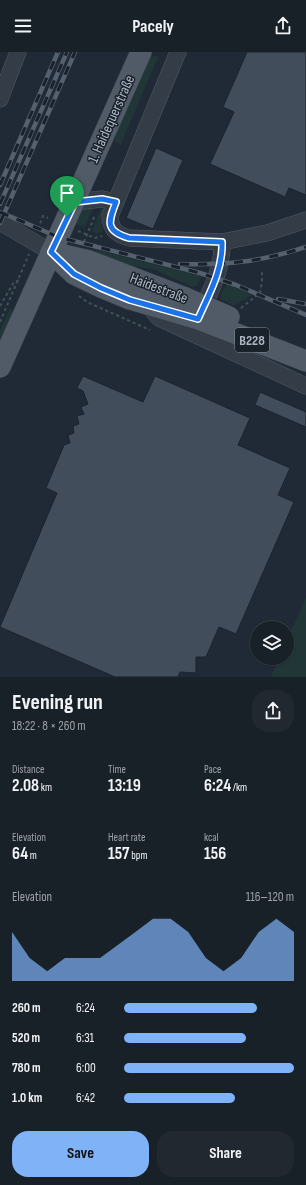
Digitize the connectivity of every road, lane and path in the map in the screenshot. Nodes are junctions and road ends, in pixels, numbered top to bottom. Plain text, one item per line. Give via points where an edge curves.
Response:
1 (18, 52) edge
2 (141, 52) edge
3 (178, 52) edge
4 (0, 99) edge
5 (75, 202) junction
6 (116, 202) junction
7 (52, 220) dead end
8 (306, 220) edge
9 (0, 222) edge
10 (38, 229) dead end
11 (87, 235) dead end
12 (222, 242) junction
13 (84, 244) dead end
14 (51, 252) junction
15 (25, 264) dead end
16 (262, 271) dead end
17 (19, 280) junction
18 (148, 305) junction
19 (0, 306) edge
20 (240, 309) dead end
21 (201, 312) junction
22 (0, 323) edge
23 (306, 356) edge
24 (306, 361) edge
25 (0, 367) edge
26 (306, 386) edge

1 - 4 street
2 - 5 main road, 1. Haidequerstraße
3 - 6 street
5 - 6 street via 102,199
5 - 14 main road, 1. Haidequerstraße
6 - 12 street via 110,216 111,226 116,234 129,238
7 - 10 path via 43,216
8 - 12 street via 267,233
9 - 14 street, Haidestraße
11 - 13 path
12 - 21 street via 216,278
14 - 18 main road, Haidestraße / B228 via 74,274 101,288
14 - 21 main road, Haidestraße / B228 via 89,261
14 - 25 main road, 1. Haidequerstraße
15 - 17 path
16 - 20 path via 260,293
17 - 19 path via 14,282
17 - 22 path
18 - 21 main road, Haidestraße / B228
18 - 26 street via 159,318
21 - 23 main road, Haidestraße / B228 via 235,319
21 - 24 main road, Haidestraße / B228

